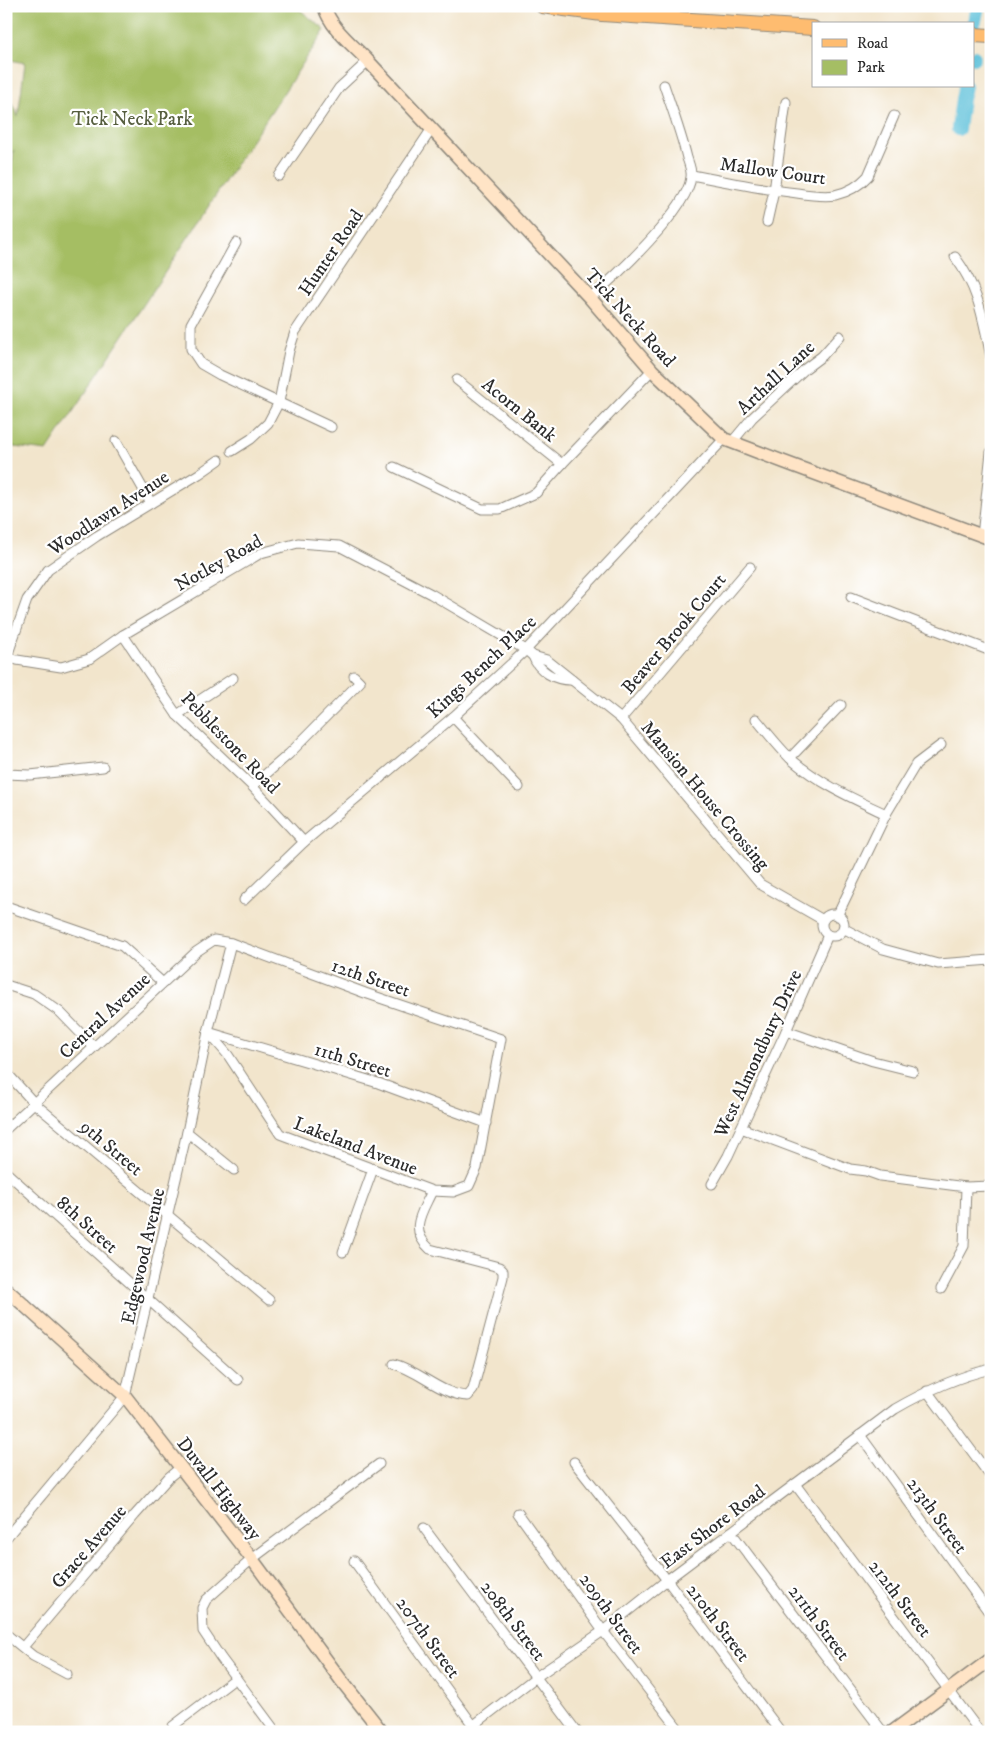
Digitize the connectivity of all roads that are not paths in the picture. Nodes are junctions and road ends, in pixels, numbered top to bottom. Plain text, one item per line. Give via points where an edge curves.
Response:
1 (324, 6) edge
2 (542, 6) edge
3 (584, 9) edge
4 (812, 28) edge
5 (974, 35) edge
6 (991, 36) edge
7 (368, 60) junction
8 (664, 85) dead end
9 (786, 102) dead end
10 (894, 116) dead end
11 (431, 130) junction
12 (692, 175) junction
13 (279, 176) dead end
14 (774, 191) junction
15 (767, 222) dead end
16 (236, 243) dead end
17 (955, 257) dead end
18 (590, 298) junction
19 (840, 336) dead end
20 (991, 357) edge
21 (652, 370) junction
22 (457, 380) dead end
23 (279, 402) junction
24 (331, 427) dead end
25 (728, 440) junction
26 (116, 441) dead end
27 (232, 450) dead end
28 (991, 452) edge
29 (219, 460) dead end
30 (562, 464) junction
31 (394, 467) dead end
32 (151, 503) junction
33 (986, 537) edge
34 (750, 567) dead end
35 (850, 597) dead end
36 (123, 635) junction
37 (991, 651) edge
38 (529, 653) junction
39 (6, 658) edge
40 (354, 676) dead end
41 (233, 678) dead end
42 (841, 705) dead end
43 (177, 716) junction
44 (453, 717) junction
45 (756, 719) dead end
46 (620, 720) junction
47 (940, 745) dead end
48 (790, 758) junction
49 (103, 767) dead end
50 (6, 774) edge
51 (252, 786) junction
52 (518, 787) dead end
53 (886, 814) junction
54 (304, 842) junction
55 (244, 900) dead end
56 (6, 906) edge
57 (837, 916) junction
58 (823, 920) junction
59 (843, 928) junction
60 (828, 935) junction
61 (231, 943) junction
62 (991, 960) edge
63 (163, 983) junction
64 (6, 985) edge
65 (786, 1031) junction
66 (208, 1032) junction
67 (93, 1046) junction
68 (913, 1071) dead end
69 (6, 1072) edge
70 (34, 1103) junction
71 (486, 1123) junction
72 (741, 1128) junction
73 (6, 1129) edge
74 (187, 1132) junction
75 (373, 1169) junction
76 (234, 1170) dead end
77 (6, 1172) edge
78 (712, 1184) dead end
79 (991, 1186) edge
80 (966, 1187) junction
81 (432, 1191) junction
82 (168, 1215) junction
83 (343, 1252) dead end
84 (6, 1289) edge
85 (941, 1290) dead end
86 (148, 1299) junction
87 (269, 1300) dead end
88 (394, 1364) dead end
89 (991, 1369) edge
90 (238, 1380) dead end
91 (927, 1391) junction
92 (125, 1396) junction
93 (860, 1435) junction
94 (574, 1462) dead end
95 (379, 1464) dead end
96 (180, 1468) junction
97 (991, 1477) edge
98 (796, 1484) junction
99 (518, 1513) dead end
100 (424, 1528) dead end
101 (731, 1532) junction
102 (6, 1538) edge
103 (252, 1560) junction
104 (354, 1562) dead end
105 (668, 1580) junction
106 (991, 1615) edge
107 (603, 1631) junction
108 (6, 1634) edge
109 (23, 1647) junction
110 (991, 1659) edge
111 (67, 1674) dead end
112 (536, 1677) junction
113 (236, 1678) junction
114 (949, 1690) junction
115 (176, 1729) edge
116 (476, 1729) edge
117 (276, 1732) edge
118 (382, 1732) edge
119 (465, 1732) edge
120 (578, 1732) edge
121 (681, 1732) edge
122 (781, 1732) edge
123 (883, 1732) edge
124 (892, 1732) edge
125 (980, 1732) edge

1 - 7 street, Tick Neck Road via 333,25
2 - 3 main road
3 - 4 main road
5 - 6 main road
7 - 11 street, Tick Neck Road
7 - 13 street via 339,88
8 - 12 street
9 - 14 street
10 - 14 street, Mallow Court via 868,176 861,184 835,195
11 - 18 street, Tick Neck Road
11 - 23 street, Hunter Road via 295,332
12 - 14 street, Mallow Court
12 - 18 street via 688,189 662,228 616,277
14 - 15 street
16 - 23 street via 191,324 191,349 201,364
17 - 20 street via 982,309
18 - 21 street, Tick Neck Road
19 - 25 street, Arthall Lane
21 - 25 street, Tick Neck Road
21 - 30 street
22 - 30 street, Acorn Bank
23 - 24 street
23 - 27 street via 268,423 251,439
25 - 33 street, Tick Neck Road
25 - 38 street, Kings Bench Place
26 - 32 street
28 - 33 street
29 - 32 street, Woodlawn Avenue
30 - 31 street via 536,493 500,509 482,509
32 - 39 street, Woodlawn Avenue via 48,570 27,600
34 - 46 street, Beaver Brook Court
35 - 37 street
36 - 38 street, Notley Road via 261,553 298,543 339,546 431,594
36 - 39 street, Notley Road via 89,659 60,667
36 - 43 street, Pebblestone Road
38 - 44 street, Kings Bench Place
38 - 46 street, Mansion House Crossing via 535,664 560,681 572,680
40 - 51 street via 360,682 289,754
41 - 43 street
42 - 48 street
43 - 51 street, Pebblestone Road
44 - 52 street
44 - 54 street, Kings Bench Place
45 - 48 street
46 - 58 street, Mansion House Crossing via 760,884
47 - 53 street via 916,764
48 - 53 street via 832,789
49 - 50 street via 30,775
51 - 54 street, Pebblestone Road
53 - 57 street
54 - 55 street, Kings Bench Place
56 - 63 street via 122,946
57 - 58 street via 831,914
57 - 59 street via 842,920
58 - 60 street via 822,927
59 - 60 street via 835,935
59 - 62 street via 882,949 938,964
60 - 65 street, West Almondbury Drive
61 - 63 street, Central Avenue via 214,940
61 - 66 street, Edgewood Avenue
61 - 71 street, 12th Street via 365,993 501,1038
63 - 67 street, Central Avenue
64 - 67 street via 34,994 60,1012
65 - 68 street
65 - 72 street, West Almondbury Drive
66 - 71 street, 11th Street via 378,1083
66 - 74 street, Edgewood Avenue
66 - 75 street, Lakeland Avenue via 228,1055 280,1134
67 - 70 street, Central Avenue
69 - 70 street, 9th Street
70 - 73 street, Central Avenue
70 - 82 street, 9th Street
71 - 81 street, Lakeland Avenue via 477,1168 469,1186 454,1192
72 - 78 street, West Almondbury Drive
72 - 80 street via 850,1169
74 - 76 street
74 - 82 street, Edgewood Avenue
75 - 81 street, Lakeland Avenue
75 - 83 street
77 - 86 street, 8th Street
79 - 80 street
80 - 85 street via 964,1246
81 - 88 street via 418,1223 418,1235 423,1242 430,1249 499,1267 503,1277 473,1390 468,1396 439,1388
82 - 86 street, Edgewood Avenue
82 - 87 street, 9th Street
84 - 92 street, Duvall Highway
86 - 90 street, 8th Street
86 - 92 street, Edgewood Avenue
89 - 91 street, East Shore Road
91 - 93 street, East Shore Road via 895,1409
91 - 97 street
92 - 96 street, Duvall Highway
92 - 102 street, Edgewood Avenue
93 - 98 street, East Shore Road
93 - 106 street, 213th Street
94 - 105 street, 210th Street
95 - 103 street
96 - 103 street, Duvall Highway
96 - 109 street, Grace Avenue via 135,1515
98 - 101 street, East Shore Road
98 - 114 street, 212th Street
99 - 107 street, 209th Street
100 - 112 street, 208th Street
101 - 105 street, East Shore Road
101 - 123 street, 211th Street
103 - 113 street via 206,1600 202,1608 203,1631
103 - 118 street, Duvall Highway
104 - 116 street, 207th Street
105 - 107 street, East Shore Road
105 - 122 street, 210th Street
107 - 112 street, East Shore Road
107 - 121 street, 209th Street
108 - 109 street
109 - 111 street
110 - 114 street
112 - 116 street, East Shore Road
112 - 120 street, 208th Street
113 - 115 street
113 - 117 street
114 - 124 street
114 - 125 street, 212th Street
116 - 119 street, East Shore Road

